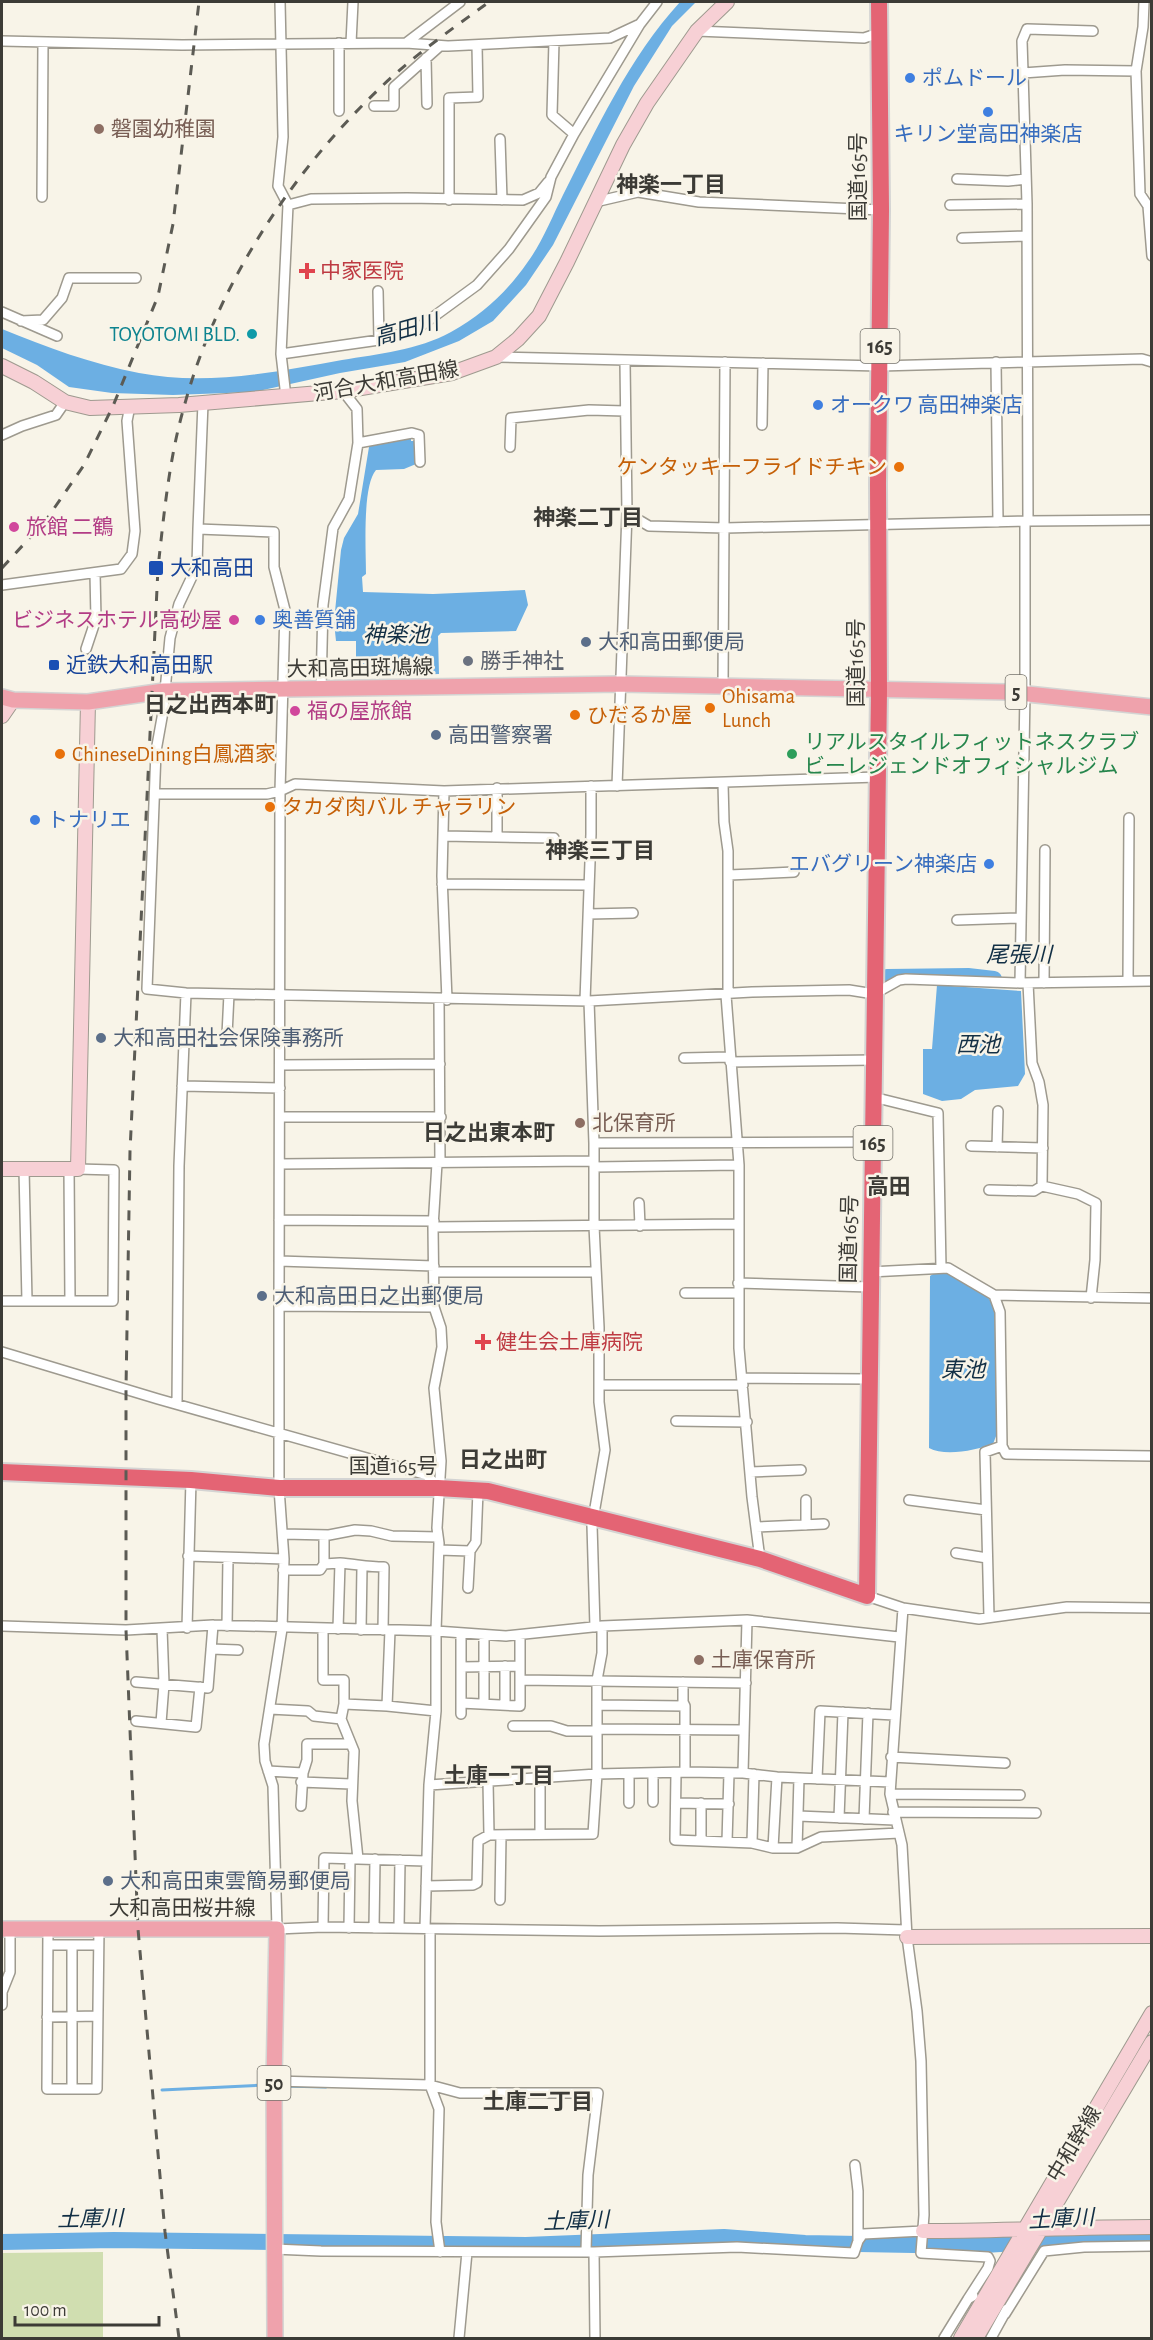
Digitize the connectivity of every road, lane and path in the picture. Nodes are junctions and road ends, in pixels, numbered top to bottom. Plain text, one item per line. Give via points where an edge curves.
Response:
1 (280, 2) edge
2 (353, 2) edge
3 (460, 2) edge
4 (657, 2) edge
5 (727, 2) edge
6 (879, 2) edge
7 (1144, 2) edge
8 (640, 24) junction
9 (697, 31) junction
10 (1093, 31) dead end
11 (879, 33) junction
12 (2, 41) edge
13 (554, 41) junction
14 (43, 42) junction
15 (282, 43) junction
16 (339, 43) junction
17 (351, 43) junction
18 (406, 43) junction
19 (477, 45) junction
20 (440, 46) junction
21 (426, 58) junction
22 (1136, 71) junction
23 (1023, 72) junction
24 (427, 104) dead end
25 (374, 106) dead end
26 (339, 111) dead end
27 (574, 134) junction
28 (500, 139) dead end
29 (551, 177) junction
30 (1026, 178) junction
31 (957, 179) dead end
32 (42, 197) dead end
33 (449, 200) junction
34 (502, 200) junction
35 (595, 202) junction
36 (1027, 204) junction
37 (288, 205) junction
38 (950, 205) dead end
39 (881, 210) junction
40 (1027, 236) junction
41 (962, 238) dead end
42 (1152, 256) edge
43 (136, 278) dead end
44 (378, 291) dead end
45 (2, 312) edge
46 (21, 321) junction
47 (57, 336) dead end
48 (379, 340) junction
49 (496, 357) junction
50 (282, 359) junction
51 (1027, 361) junction
52 (625, 362) junction
53 (724, 362) junction
54 (996, 362) junction
55 (1152, 362) edge
56 (763, 363) junction
57 (2, 366) edge
58 (880, 366) junction
59 (343, 391) junction
60 (286, 395) junction
61 (65, 402) junction
62 (203, 403) junction
63 (130, 405) junction
64 (625, 411) junction
65 (762, 425) dead end
66 (2, 435) edge
67 (357, 443) junction
68 (510, 447) dead end
69 (420, 462) dead end
70 (627, 513) junction
71 (1152, 520) edge
72 (1026, 521) junction
73 (998, 522) junction
74 (879, 524) junction
75 (725, 528) junction
76 (198, 529) junction
77 (95, 573) junction
78 (2, 585) edge
79 (86, 649) dead end
80 (620, 684) junction
81 (723, 686) junction
82 (321, 689) junction
83 (164, 691) junction
84 (282, 691) junction
85 (879, 691) junction
86 (1026, 693) junction
87 (7, 699) edge
88 (88, 702) junction
89 (1152, 707) edge
90 (2, 716) edge
91 (877, 777) junction
92 (723, 783) junction
93 (591, 786) junction
94 (617, 786) junction
95 (497, 788) junction
96 (280, 791) junction
97 (444, 791) junction
98 (156, 794) junction
99 (1129, 818) dead end
100 (442, 836) junction
101 (497, 836) junction
102 (554, 838) dead end
103 (1045, 850) dead end
104 (794, 872) dead end
105 (729, 875) junction
106 (442, 884) junction
107 (589, 885) junction
108 (633, 913) dead end
109 (589, 914) junction
110 (1021, 918) junction
111 (957, 920) dead end
112 (1128, 978) junction
113 (1044, 979) junction
114 (1022, 981) junction
115 (1152, 981) edge
116 (186, 993) junction
117 (229, 994) junction
118 (727, 994) junction
119 (874, 994) junction
120 (279, 995) junction
121 (443, 1000) junction
122 (587, 1001) junction
123 (228, 1035) dead end
124 (684, 1059) dead end
125 (730, 1059) junction
126 (873, 1060) junction
127 (440, 1064) junction
128 (280, 1065) junction
129 (182, 1086) junction
130 (280, 1088) junction
131 (873, 1097) junction
132 (998, 1111) dead end
133 (441, 1117) junction
134 (280, 1118) junction
135 (737, 1141) junction
136 (873, 1142) junction
137 (594, 1143) junction
138 (971, 1146) dead end
139 (997, 1147) junction
140 (1043, 1148) junction
141 (439, 1163) junction
142 (280, 1164) junction
143 (594, 1164) junction
144 (739, 1165) junction
145 (2, 1169) edge
146 (24, 1169) junction
147 (73, 1169) junction
148 (1042, 1186) junction
149 (989, 1190) dead end
150 (639, 1203) dead end
151 (279, 1220) junction
152 (434, 1224) junction
153 (739, 1224) junction
154 (594, 1226) junction
155 (639, 1226) junction
156 (279, 1261) junction
157 (941, 1268) junction
158 (434, 1269) junction
159 (596, 1272) junction
160 (870, 1279) junction
161 (738, 1288) junction
162 (685, 1293) dead end
163 (994, 1295) junction
164 (1091, 1298) junction
165 (1152, 1298) edge
166 (70, 1300) junction
167 (2, 1301) edge
168 (27, 1301) junction
169 (279, 1306) junction
170 (434, 1307) junction
171 (2, 1352) edge
172 (870, 1379) junction
173 (743, 1381) junction
174 (599, 1384) junction
175 (177, 1404) junction
176 (676, 1421) dead end
177 (747, 1422) junction
178 (280, 1434) junction
179 (1002, 1446) junction
180 (1152, 1456) edge
181 (801, 1470) dead end
182 (2, 1472) edge
183 (750, 1472) junction
184 (191, 1480) junction
185 (279, 1488) junction
186 (438, 1488) junction
187 (478, 1491) junction
188 (806, 1500) dead end
189 (909, 1500) dead end
190 (986, 1510) junction
191 (593, 1517) junction
192 (824, 1524) dead end
193 (806, 1525) junction
194 (756, 1527) junction
195 (283, 1534) junction
196 (324, 1535) junction
197 (438, 1537) junction
198 (439, 1550) junction
199 (470, 1551) junction
200 (956, 1553) dead end
201 (188, 1556) junction
202 (228, 1558) junction
203 (987, 1558) junction
204 (284, 1559) junction
205 (760, 1559) junction
206 (340, 1563) junction
207 (324, 1564) junction
208 (362, 1567) junction
209 (283, 1570) junction
210 (468, 1588) dead end
211 (867, 1596) junction
212 (903, 1608) junction
213 (1152, 1608) edge
214 (989, 1617) junction
215 (747, 1620) junction
216 (213, 1625) junction
217 (2, 1626) edge
218 (228, 1626) junction
219 (598, 1627) junction
220 (187, 1628) junction
221 (162, 1629) junction
222 (282, 1629) junction
223 (324, 1629) junction
224 (338, 1629) junction
225 (361, 1629) junction
226 (386, 1630) junction
227 (436, 1631) junction
228 (460, 1633) junction
229 (484, 1635) junction
230 (520, 1635) junction
231 (899, 1637) junction
232 (211, 1649) junction
233 (238, 1650) dead end
234 (505, 1666) junction
235 (520, 1666) junction
236 (461, 1667) junction
237 (484, 1667) junction
238 (520, 1680) junction
239 (597, 1680) junction
240 (136, 1682) dead end
241 (683, 1682) junction
242 (746, 1683) junction
243 (164, 1684) junction
244 (200, 1687) junction
245 (461, 1703) junction
246 (344, 1704) junction
247 (484, 1704) junction
248 (505, 1705) junction
249 (597, 1705) junction
250 (387, 1706) junction
251 (685, 1706) junction
252 (270, 1709) junction
253 (436, 1711) junction
254 (843, 1712) junction
255 (868, 1713) junction
256 (461, 1714) dead end
257 (894, 1715) junction
258 (340, 1719) junction
259 (136, 1721) dead end
260 (161, 1723) junction
261 (513, 1726) dead end
262 (597, 1730) junction
263 (685, 1730) junction
264 (744, 1730) junction
265 (351, 1744) junction
266 (891, 1757) junction
267 (1005, 1763) dead end
268 (268, 1771) junction
269 (653, 1773) junction
270 (680, 1773) junction
271 (729, 1773) junction
272 (743, 1773) junction
273 (597, 1774) junction
274 (629, 1774) junction
275 (754, 1774) junction
276 (777, 1777) junction
277 (302, 1778) junction
278 (540, 1778) junction
279 (799, 1778) junction
280 (817, 1779) junction
281 (841, 1780) junction
282 (864, 1781) junction
283 (489, 1782) junction
284 (890, 1782) junction
285 (351, 1784) junction
286 (429, 1785) junction
287 (890, 1794) junction
288 (1020, 1795) dead end
289 (653, 1802) dead end
290 (629, 1803) dead end
291 (676, 1803) junction
292 (701, 1803) junction
293 (729, 1804) junction
294 (301, 1806) dead end
295 (1036, 1814) dead end
296 (798, 1816) junction
297 (894, 1816) junction
298 (839, 1818) junction
299 (864, 1819) junction
300 (899, 1833) junction
301 (540, 1834) junction
302 (489, 1835) junction
303 (501, 1835) junction
304 (701, 1841) junction
305 (727, 1842) junction
306 (752, 1843) junction
307 (773, 1848) junction
308 (797, 1848) junction
309 (354, 1859) junction
310 (375, 1860) junction
311 (400, 1860) junction
312 (426, 1861) junction
313 (426, 1886) junction
314 (500, 1900) dead end
315 (323, 1927) junction
316 (349, 1928) junction
317 (374, 1928) junction
318 (399, 1928) junction
319 (6, 1929) edge
320 (99, 1929) junction
321 (277, 1929) junction
322 (428, 1929) junction
323 (907, 1934) junction
324 (1152, 1936) edge
325 (48, 1937) junction
326 (72, 1945) junction
327 (98, 1945) junction
328 (2, 2005) edge
329 (1152, 2013) edge
330 (72, 2016) junction
331 (98, 2016) junction
332 (47, 2017) junction
333 (1152, 2042) edge
334 (274, 2080) junction
335 (430, 2085) junction
336 (72, 2089) junction
337 (855, 2165) dead end
338 (1152, 2227) edge
339 (923, 2231) junction
340 (1030, 2232) junction
341 (858, 2241) junction
342 (274, 2244) junction
343 (1152, 2246) edge
344 (1028, 2250) junction
345 (588, 2251) junction
346 (440, 2252) junction
347 (467, 2252) junction
348 (995, 2278) junction
349 (968, 2299) junction
350 (1005, 2314) junction
351 (275, 2338) edge
352 (459, 2338) edge
353 (595, 2338) edge
354 (944, 2338) edge
355 (961, 2338) edge
356 (976, 2338) edge
357 (991, 2338) edge

1 - 15 street
2 - 17 street
3 - 18 street
4 - 8 street
5 - 9 main road, 河合大和高田線
6 - 11 highway, 国道165号 / 165
7 - 22 street
8 - 13 street via 610,38
8 - 27 street
9 - 11 street via 864,38
9 - 35 main road, 河合大和高田線 via 647,103
10 - 23 street via 1027,29 1022,41
11 - 39 highway, 国道165号 / 165
12 - 14 street
13 - 19 street
13 - 27 street via 552,115
14 - 15 street
14 - 32 street
15 - 16 street
15 - 37 street via 283,137 278,186
16 - 17 street
16 - 26 street
17 - 18 street
18 - 20 street
19 - 20 street
19 - 33 street via 478,97 449,98
20 - 21 street
21 - 24 street
21 - 25 street via 394,87 394,106
22 - 23 street
22 - 42 street via 1140,194 1148,206
23 - 30 street
27 - 29 street
28 - 34 street
29 - 34 street via 531,198
29 - 48 street via 546,197 477,285 414,331
30 - 31 street
30 - 36 street
33 - 34 street
33 - 37 street via 311,200
35 - 39 street via 638,192 699,202
35 - 49 main road, 河合大和高田線 via 539,316
36 - 38 street
36 - 40 street
37 - 50 street
39 - 58 highway, 国道165号 / 165
40 - 41 street
40 - 51 street
43 - 46 street via 69,278 62,298 43,320
44 - 48 street
45 - 46 street
46 - 47 street
48 - 50 street
49 - 52 street
49 - 59 main road, 河合大和高田線 via 452,373
50 - 60 street
51 - 54 street
51 - 55 street
51 - 72 street
52 - 53 street
52 - 64 street
53 - 56 street
53 - 75 street
54 - 58 street
54 - 73 street
56 - 58 street
56 - 65 street
57 - 61 main road, 河合大和高田線
58 - 74 highway, 国道165号 / 165
59 - 60 main road, 河合大和高田線
59 - 67 street via 357,409
60 - 62 main road, 河合大和高田線
61 - 63 main road, 河合大和高田線 via 90,408
61 - 66 street via 56,415
62 - 63 main road, 河合大和高田線
62 - 76 street
63 - 77 street via 127,420 135,531 132,554 121,568
64 - 68 street via 589,410 511,418
64 - 70 street
67 - 69 street via 419,435
67 - 82 street via 349,499 333,528 324,605
70 - 75 street via 649,526
70 - 80 street
71 - 72 street
72 - 73 street
72 - 86 street
73 - 74 street
74 - 75 street
74 - 85 highway, 国道165号 / 165
75 - 81 street
76 - 83 street via 197,566 178,604
76 - 84 street via 274,532 274,567 285,610
77 - 78 street
77 - 79 street via 96,619
80 - 81 main road, 大和高田斑鳩線 / 5
80 - 82 main road, 大和高田斑鳩線 / 5
80 - 94 street
81 - 85 main road, 大和高田斑鳩線 / 5
82 - 84 main road, 大和高田斑鳩線 / 5
83 - 84 main road, 大和高田斑鳩線 / 5
83 - 88 main road, 大和高田斑鳩線 / 5
83 - 98 street via 156,751
84 - 96 street
85 - 86 main road, 大和高田斑鳩線 / 5
85 - 91 highway, 国道165号 / 165
86 - 89 main road, 大和高田斑鳩線 / 5
86 - 110 street
87 - 88 main road, 大和高田斑鳩線 / 5
87 - 90 main road
88 - 147 main road
91 - 92 street
91 - 119 highway, 国道165号 / 165
92 - 94 street
92 - 105 street
93 - 94 street
93 - 95 street
93 - 107 street
95 - 97 street
95 - 101 street
96 - 97 street via 295,784
96 - 98 street
96 - 120 street
97 - 100 street
98 - 116 street via 147,989
99 - 112 street
100 - 101 street
100 - 106 street
101 - 102 street
103 - 113 street
104 - 105 street
105 - 118 street
106 - 107 street
106 - 121 street
107 - 109 street
108 - 109 street
109 - 122 street
110 - 111 street
110 - 114 street
112 - 113 street
112 - 115 street
113 - 114 street
114 - 119 street via 906,979
114 - 140 street via 1032,1064 1042,1093
116 - 117 street
116 - 129 street
117 - 120 street
117 - 123 street
118 - 119 street via 849,990
118 - 122 street
118 - 125 street
119 - 126 highway, 国道165号 / 165
120 - 121 street
120 - 128 street
121 - 122 street
121 - 127 street
122 - 137 street
124 - 125 street
125 - 126 street
125 - 135 street
126 - 131 highway, 国道165号 / 165
127 - 128 street
127 - 133 street
128 - 130 street
129 - 130 street
129 - 175 street
130 - 134 street
131 - 136 highway, 国道165号 / 165
131 - 157 street via 938,1113
132 - 139 street
133 - 134 street
133 - 141 street
134 - 142 street
135 - 136 street
135 - 137 street
135 - 144 street
136 - 160 highway, 国道165号 / 165
137 - 143 street
138 - 139 street
139 - 140 street
140 - 148 street
141 - 142 street
141 - 143 street
141 - 152 street
142 - 151 street
143 - 144 street
143 - 154 street
144 - 153 street
145 - 146 main road
146 - 147 main road
146 - 168 street
147 - 166 street
147 - 166 street via 114,1170 113,1301
148 - 149 street via 1034,1191
148 - 164 street via 1078,1194 1096,1203
150 - 155 street
151 - 152 street
151 - 156 street
152 - 154 street
152 - 158 street
153 - 155 street
153 - 161 street
154 - 155 street
154 - 159 street
156 - 158 street
156 - 169 street
157 - 160 street
157 - 163 street
158 - 159 street
158 - 170 street
159 - 174 street
160 - 161 street
160 - 172 highway, 国道165号 / 165
161 - 162 street
161 - 173 street
163 - 164 street
163 - 179 street via 1000,1312
164 - 165 street
166 - 168 street
167 - 168 street
169 - 170 street
169 - 178 street
170 - 186 street via 442,1347 434,1388 441,1461
171 - 175 street
172 - 173 street
172 - 211 highway, 国道165号 / 165
173 - 174 street
173 - 177 street
174 - 191 street via 605,1450
175 - 178 street
176 - 177 street
177 - 183 street
178 - 185 street
178 - 186 street via 426,1475
179 - 180 street via 1006,1454
179 - 190 street via 985,1452
181 - 183 street
182 - 184 highway, 国道165号
183 - 194 street
184 - 185 highway, 国道165号
184 - 201 street
185 - 186 highway, 国道165号
185 - 195 street
186 - 187 highway, 国道165号
186 - 197 street
187 - 191 highway, 国道165号
187 - 199 street via 476,1542
188 - 193 street
189 - 190 street
190 - 203 street
191 - 205 highway, 国道165号
191 - 219 street
192 - 193 street
193 - 194 street
194 - 205 street
195 - 196 street
195 - 204 street
196 - 197 street via 355,1530
196 - 207 street
197 - 198 street
198 - 199 street
198 - 227 street
199 - 210 street
200 - 203 street
201 - 202 street
201 - 220 street
202 - 204 street
202 - 218 street
203 - 214 street
204 - 209 street
205 - 211 highway, 国道165号
206 - 207 street
206 - 208 street
206 - 224 street
207 - 209 street via 320,1570
208 - 225 street
208 - 226 street via 384,1567
209 - 222 street
211 - 212 street
212 - 214 street via 969,1618
212 - 231 street
213 - 214 street via 1067,1607
215 - 219 street
215 - 231 street
215 - 242 street
216 - 218 street
216 - 220 street
216 - 232 street
217 - 221 street
218 - 222 street
219 - 230 street
219 - 239 street via 602,1653
220 - 221 street
221 - 243 street
222 - 223 street
222 - 252 street
223 - 224 street
223 - 246 street via 323,1680 345,1680
224 - 225 street
225 - 226 street
226 - 227 street
226 - 250 street
227 - 228 street
227 - 253 street
228 - 229 street
228 - 236 street
229 - 230 street
229 - 237 street
230 - 235 street
231 - 257 street
232 - 233 street
232 - 244 street via 208,1688
234 - 235 street
234 - 237 street
234 - 248 street
235 - 238 street
236 - 237 street
236 - 245 street
237 - 247 street
238 - 239 street
238 - 248 street via 520,1706
239 - 241 street
239 - 249 street
240 - 243 street
241 - 242 street
241 - 251 street
242 - 264 street
243 - 244 street
243 - 260 street
244 - 260 street via 196,1727
245 - 247 street
245 - 256 street
246 - 250 street
246 - 258 street
247 - 248 street
249 - 251 street
249 - 262 street
250 - 253 street
251 - 263 street
252 - 258 street via 308,1711 314,1716
252 - 268 street via 264,1744
253 - 286 street
254 - 255 street
254 - 280 street via 820,1711
254 - 281 street
255 - 257 street
255 - 282 street
257 - 266 street
258 - 265 street
259 - 260 street
261 - 262 street
262 - 263 street
262 - 273 street
263 - 264 street
263 - 270 street
264 - 272 street
265 - 277 street via 307,1744
265 - 285 street
266 - 267 street
266 - 284 street
268 - 277 street
268 - 321 street via 273,1786
269 - 270 street
269 - 274 street
269 - 289 street
270 - 271 street
270 - 291 street
271 - 272 street
271 - 293 street
272 - 275 street
273 - 274 street
273 - 278 street
273 - 301 street via 593,1834
274 - 290 street
275 - 276 street
275 - 306 street
276 - 279 street
276 - 307 street
277 - 285 street
277 - 294 street
278 - 283 street
278 - 301 street
279 - 280 street
279 - 296 street
280 - 281 street
281 - 282 street
281 - 298 street
282 - 284 street
282 - 299 street
283 - 286 street
283 - 302 street
284 - 287 street
285 - 309 street
286 - 312 street
287 - 288 street
287 - 297 street
291 - 292 street
291 - 304 street via 675,1840
292 - 293 street
292 - 304 street
293 - 305 street
295 - 297 street
296 - 298 street
296 - 308 street
297 - 299 street
297 - 300 street
298 - 299 street
300 - 308 street via 821,1837
300 - 323 street
301 - 303 street
302 - 303 street
302 - 313 street via 478,1841 477,1883
303 - 314 street
304 - 305 street
305 - 306 street
306 - 307 street
307 - 308 street
309 - 310 street
309 - 315 street via 324,1858
309 - 316 street
310 - 311 street
310 - 317 street
311 - 312 street
311 - 318 street
312 - 313 street
313 - 322 street
315 - 316 street
315 - 321 street
316 - 317 street
317 - 318 street
318 - 322 street
319 - 325 main road, 大和高田桜井線
319 - 328 street via 10,1972 2,1992
320 - 321 main road, 大和高田桜井線
320 - 325 main road, 大和高田桜井線
320 - 327 street
321 - 334 main road, 大和高田桜井線 / 50
322 - 323 street via 837,1928
322 - 335 street
323 - 324 main road
323 - 339 street via 921,2061
325 - 326 street
325 - 332 street
326 - 327 street
326 - 330 street
327 - 331 street
329 - 340 main road, 中和幹線
330 - 331 street
330 - 332 street
330 - 336 street
331 - 336 street via 97,2089
332 - 336 street via 47,2089
333 - 340 main road, 中和幹線
334 - 335 street
334 - 342 main road, 大和高田桜井線 / 50
335 - 345 street via 460,2093 598,2093 588,2175
335 - 346 street via 439,2109 436,2222
337 - 341 street
338 - 340 main road
339 - 340 main road
339 - 341 street via 870,2232
339 - 349 street via 921,2253 990,2260
340 - 344 main road, 中和幹線
340 - 348 main road, 中和幹線 via 1010,2253
341 - 345 street via 854,2253 737,2247
342 - 346 street via 321,2251
342 - 351 main road, 大和高田桜井線 / 50
343 - 350 street via 1044,2251
344 - 350 street
344 - 356 main road, 中和幹線
345 - 347 street
345 - 353 street
346 - 347 street
347 - 352 street
348 - 349 street
348 - 355 main road, 中和幹線
349 - 354 street
350 - 357 street

